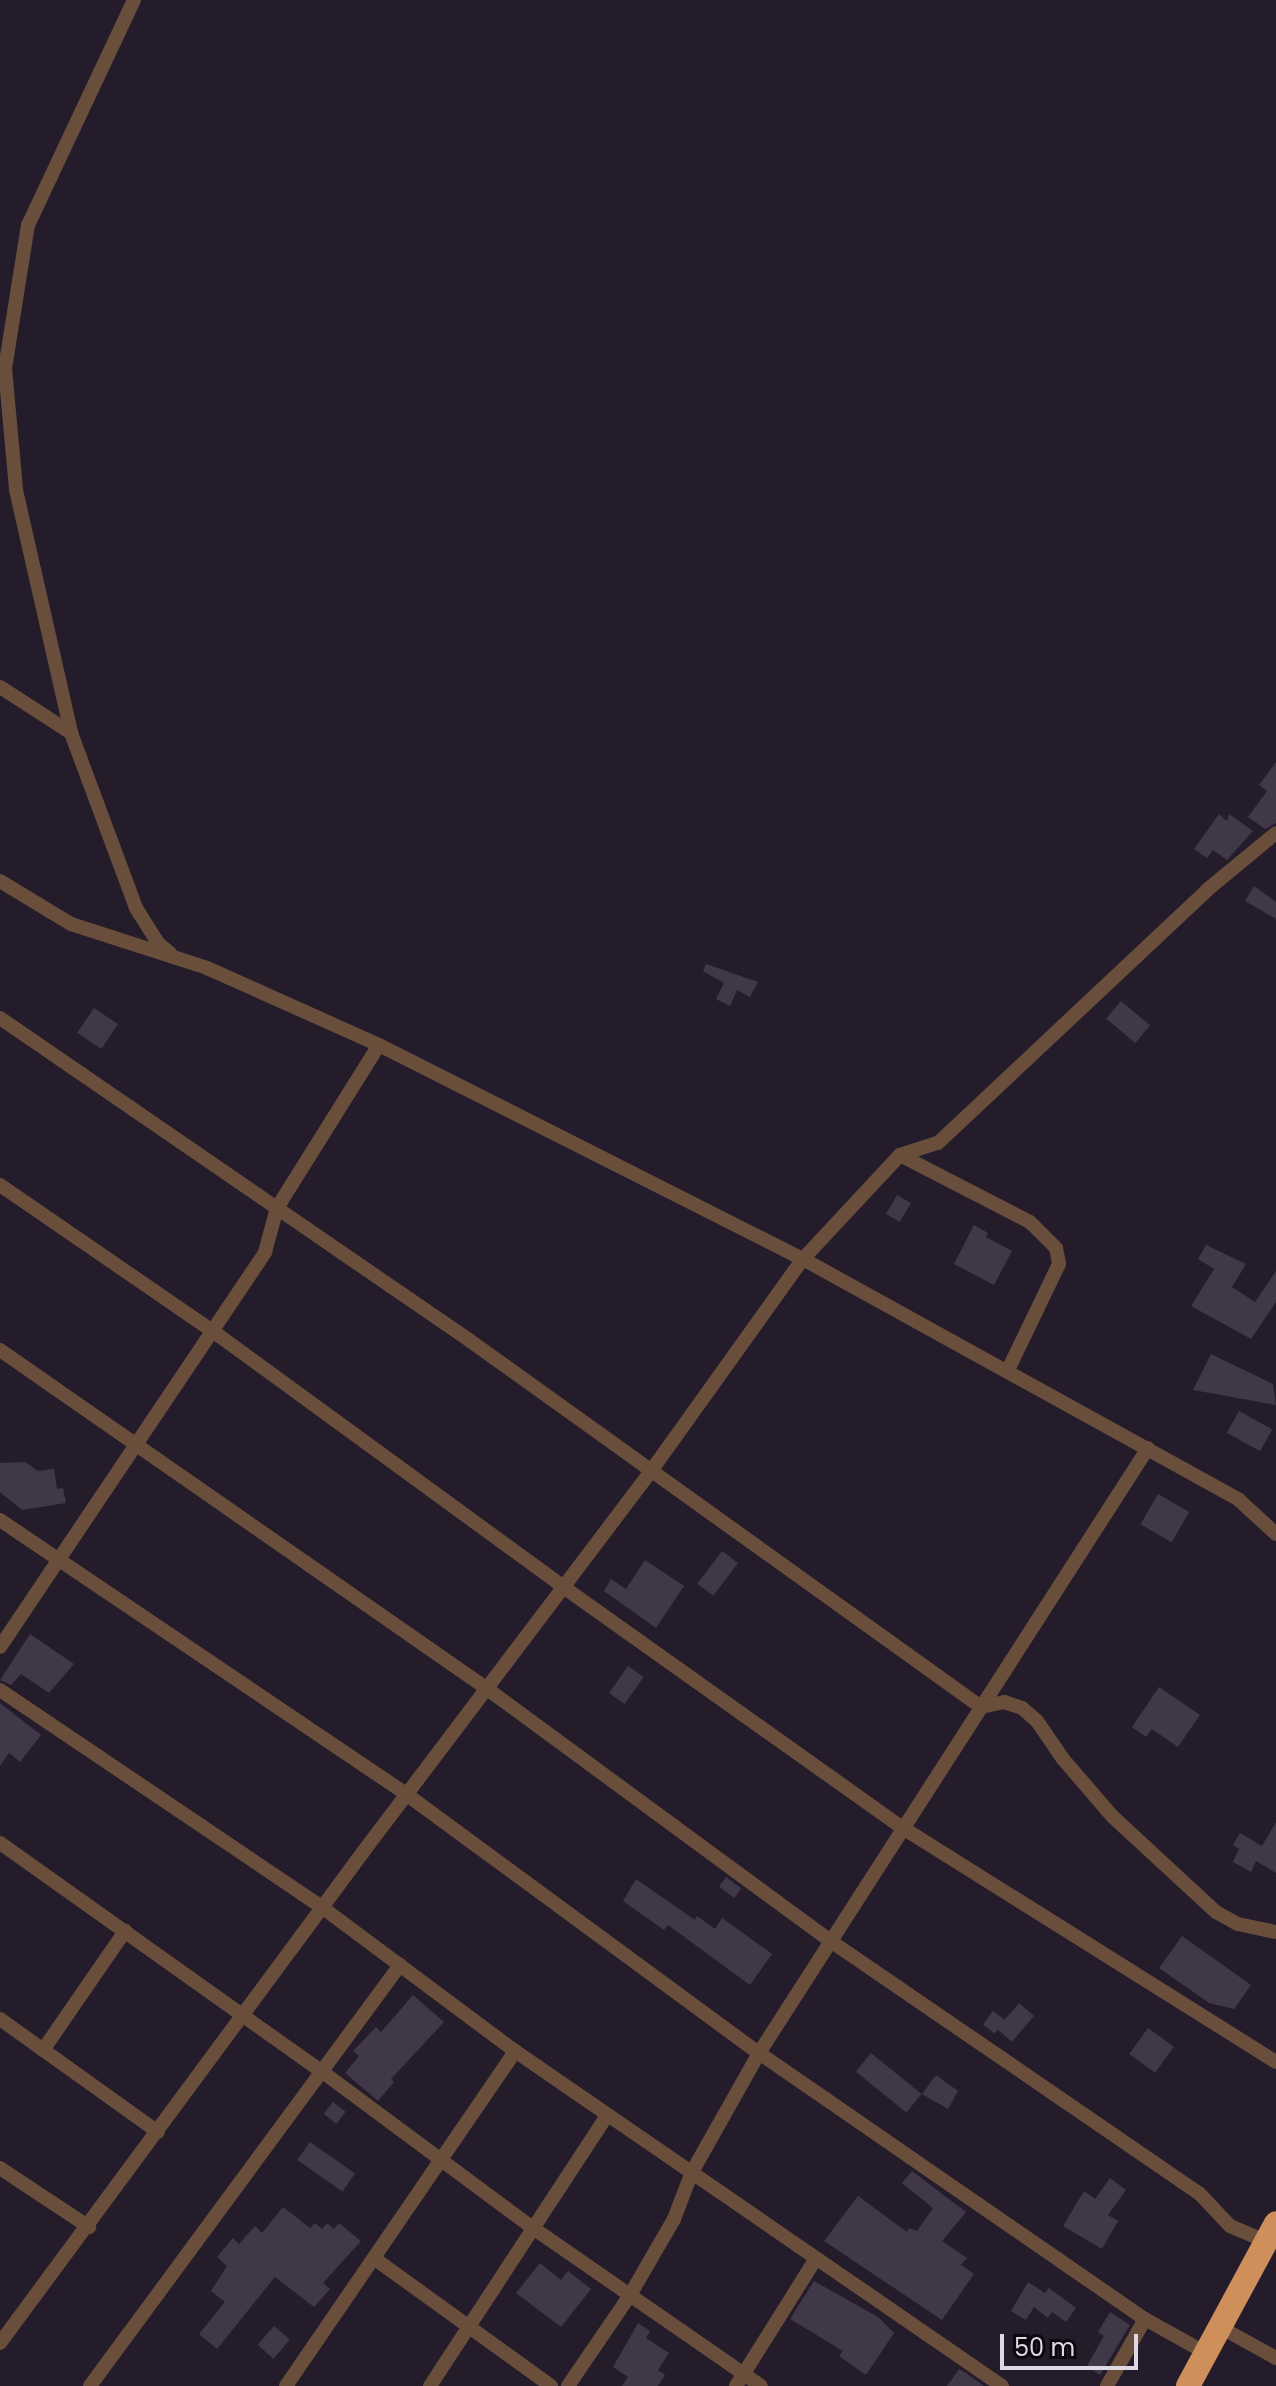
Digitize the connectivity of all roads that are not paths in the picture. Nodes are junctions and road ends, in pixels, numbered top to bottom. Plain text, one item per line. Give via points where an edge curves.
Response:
1 (134, 0) edge
2 (0, 687) edge
3 (71, 733) junction
4 (1276, 833) edge
5 (0, 881) edge
6 (173, 956) junction
7 (0, 1018) edge
8 (379, 1045) junction
9 (900, 1155) junction
10 (0, 1185) edge
11 (277, 1208) junction
12 (803, 1259) junction
13 (214, 1332) junction
14 (0, 1350) edge
15 (1008, 1370) junction
16 (137, 1444) junction
17 (1148, 1448) junction
18 (651, 1471) junction
19 (0, 1520) edge
20 (1276, 1534) edge
21 (59, 1560) junction
22 (562, 1586) junction
23 (0, 1647) edge
24 (486, 1688) junction
25 (0, 1690) edge
26 (981, 1707) junction
27 (406, 1794) junction
28 (903, 1828) junction
29 (0, 1843) edge
30 (323, 1908) junction
31 (125, 1931) junction
32 (1276, 1932) edge
33 (832, 1942) junction
34 (400, 1965) junction
35 (243, 2015) junction
36 (0, 2019) edge
37 (43, 2050) junction
38 (515, 2051) junction
39 (759, 2053) junction
40 (1276, 2062) edge
41 (320, 2070) junction
42 (607, 2116) junction
43 (158, 2132) junction
44 (440, 2159) junction
45 (0, 2168) edge
46 (692, 2172) junction
47 (89, 2227) junction
48 (533, 2228) junction
49 (1271, 2232) edge
50 (375, 2259) junction
51 (815, 2260) junction
52 (630, 2295) junction
53 (1145, 2319) junction
54 (467, 2326) junction
55 (1220, 2327) junction
56 (0, 2343) edge
57 (1206, 2353) junction
58 (1276, 2358) edge
59 (740, 2380) edge
60 (90, 2386) edge
61 (286, 2386) edge
62 (430, 2386) edge
63 (551, 2386) edge
64 (568, 2386) edge
65 (761, 2386) edge
66 (1002, 2386) edge
67 (1107, 2386) edge
68 (1188, 2386) edge

1 - 3 street via 28,225 5,368 16,490
2 - 3 street
3 - 6 street via 136,908
4 - 9 street via 1207,890 938,1143
5 - 6 street via 71,924
6 - 8 street
7 - 11 street
8 - 11 street
8 - 12 street
9 - 12 street
9 - 15 street via 1030,1222 1056,1248 1059,1264
10 - 13 street
11 - 13 street via 265,1252
11 - 18 street
12 - 15 street
12 - 18 street
13 - 16 street
13 - 22 street
14 - 16 street
15 - 17 street
16 - 21 street
16 - 24 street
17 - 20 street via 1239,1500
17 - 26 street
18 - 22 street
18 - 26 street
19 - 21 street
21 - 23 street
21 - 27 street
22 - 24 street
22 - 28 street
24 - 27 street
24 - 33 street
25 - 30 street
26 - 28 street
26 - 32 street via 1004,1702 1022,1708 1112,1816 1216,1912 1238,1924
27 - 30 street
27 - 39 street
28 - 33 street
28 - 40 street
29 - 31 street
30 - 34 street
30 - 35 street
31 - 35 street
31 - 37 street
33 - 39 street
33 - 49 street via 1199,2193 1230,2226
34 - 38 street
34 - 41 street
35 - 41 street
35 - 43 street
36 - 37 street
37 - 43 street
38 - 42 street
38 - 44 street
39 - 46 street
39 - 53 street
41 - 44 street
41 - 60 street
42 - 46 street
42 - 48 street
43 - 47 street
44 - 48 street
44 - 50 street
45 - 47 street
46 - 51 street
46 - 52 street via 674,2219
47 - 56 street
48 - 52 street
48 - 54 street
49 - 55 highway
50 - 54 street
50 - 61 street
51 - 59 street
51 - 66 street
52 - 59 street
52 - 64 street
53 - 57 street
53 - 67 street
54 - 62 street
54 - 63 street
55 - 57 highway
55 - 58 street
57 - 68 highway
59 - 65 street

